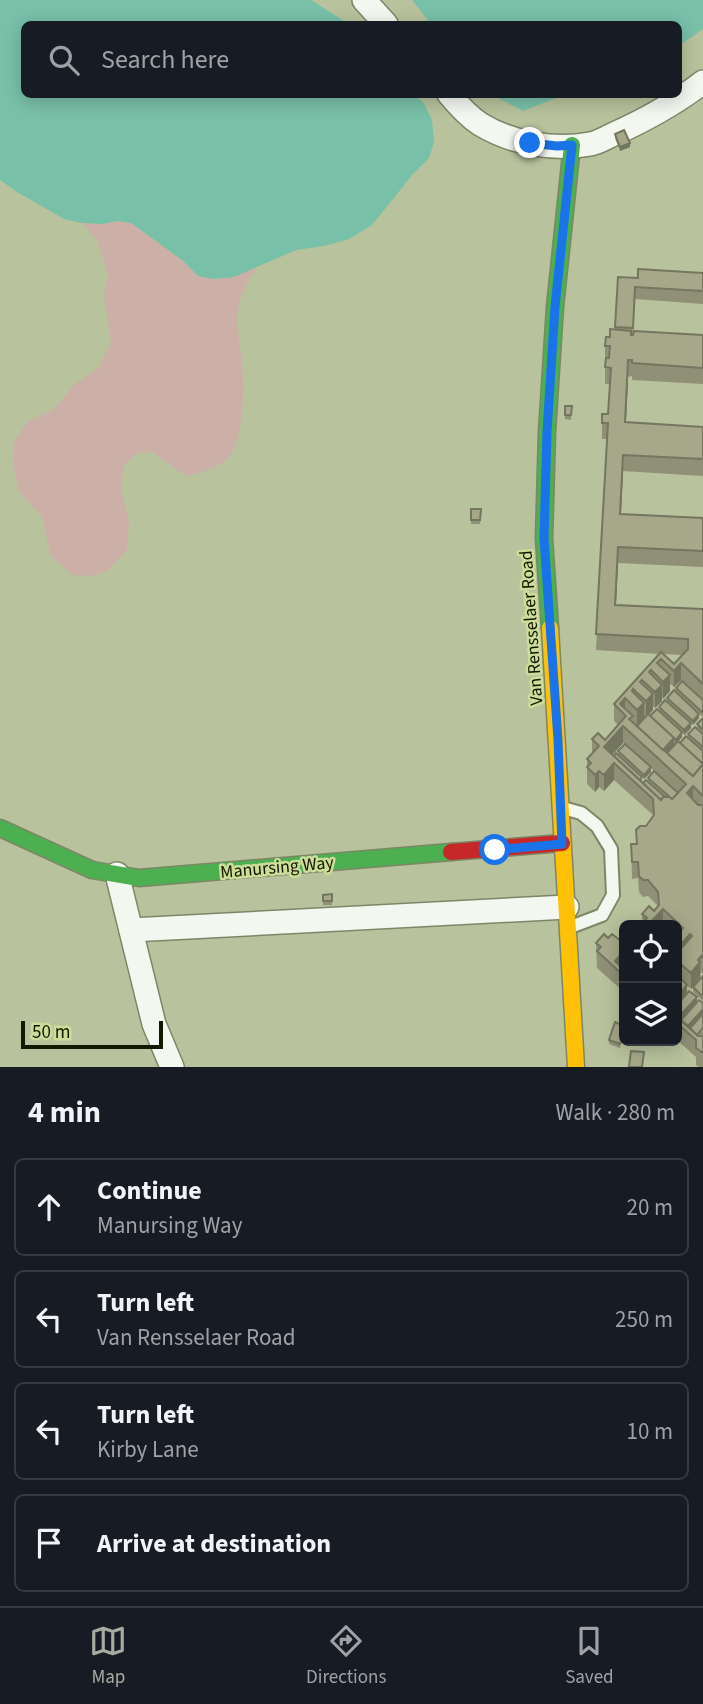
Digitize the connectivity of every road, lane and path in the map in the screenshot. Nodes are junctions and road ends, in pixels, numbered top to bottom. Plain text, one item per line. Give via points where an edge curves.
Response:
1 (364, 0) edge
2 (383, 21) edge
3 (703, 82) edge
4 (682, 95) edge
5 (452, 98) edge
6 (677, 98) edge
7 (572, 145) junction
8 (561, 807) junction
9 (0, 828) edge
10 (562, 844) junction
11 (117, 874) junction
12 (567, 917) junction
13 (131, 930) junction
14 (172, 1067) edge
15 (576, 1067) edge

1 - 2 street
3 - 4 street
5 - 7 street via 463,111 504,136 530,143
6 - 7 street via 591,144
7 - 8 street, Van Rensselaer Road via 555,307 544,538
8 - 10 street, Van Rensselaer Road
8 - 12 lane via 581,813 597,826 611,849 613,895 602,915
9 - 11 street, Manursing Way via 92,870
10 - 11 street, Manursing Way via 139,878
10 - 12 street, Van Rensselaer Road
11 - 13 street
12 - 13 street
12 - 15 street, Van Rensselaer Road
13 - 14 street via 154,1024

